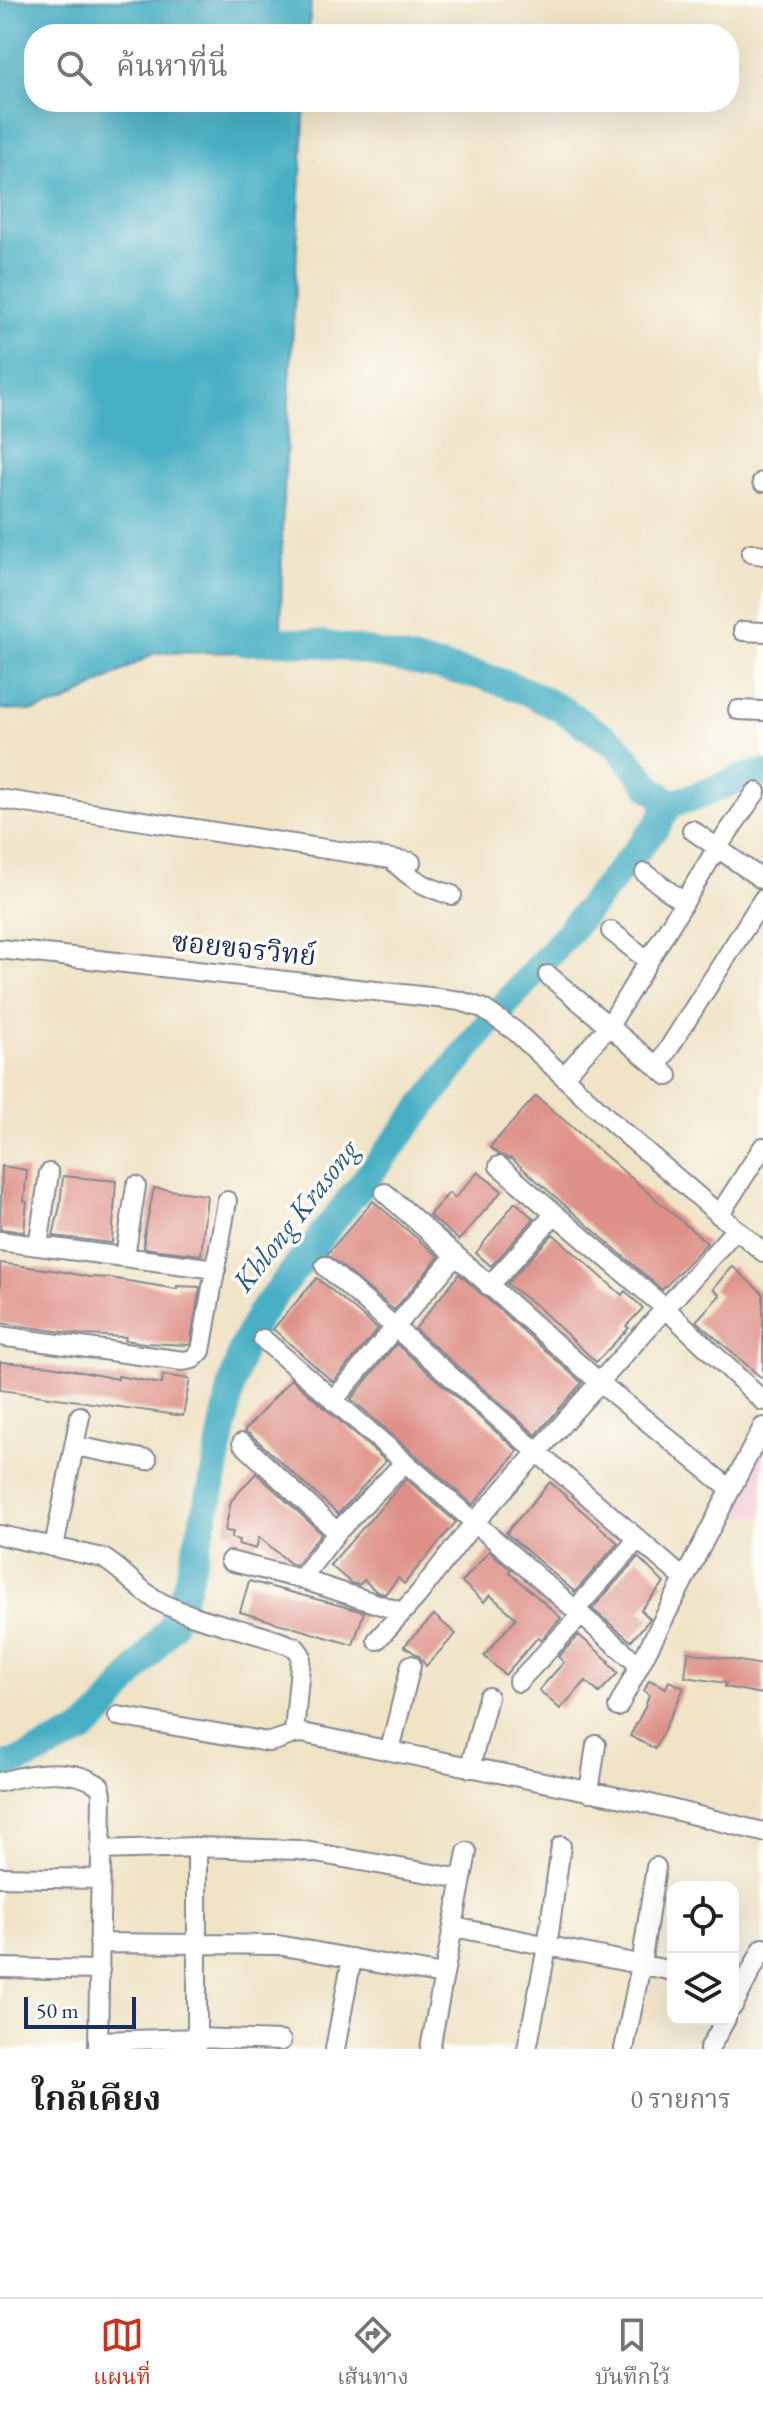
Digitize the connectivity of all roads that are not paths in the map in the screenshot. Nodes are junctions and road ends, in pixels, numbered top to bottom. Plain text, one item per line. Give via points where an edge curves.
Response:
1 (743, 631) dead end
2 (763, 632) edge
3 (738, 710) dead end
4 (763, 711) edge
5 (756, 792) dead end
6 (0, 799) edge
7 (692, 830) dead end
8 (717, 848) junction
9 (391, 859) junction
10 (411, 862) dead end
11 (645, 873) dead end
12 (763, 880) edge
13 (452, 895) dead end
14 (763, 899) edge
15 (684, 903) junction
16 (611, 931) dead end
17 (0, 949) edge
18 (648, 961) junction
19 (548, 975) dead end
20 (609, 1026) junction
21 (564, 1076) junction
22 (763, 1147) edge
23 (499, 1166) dead end
24 (49, 1173) dead end
25 (136, 1186) dead end
26 (385, 1193) dead end
27 (227, 1201) dead end
28 (555, 1214) junction
29 (719, 1215) junction
30 (736, 1229) junction
31 (0, 1241) edge
32 (38, 1246) junction
33 (763, 1252) edge
34 (455, 1256) junction
35 (125, 1257) junction
36 (325, 1266) dead end
37 (216, 1269) junction
38 (489, 1286) junction
39 (665, 1308) junction
40 (396, 1327) junction
41 (0, 1336) edge
42 (263, 1339) dead end
43 (599, 1382) junction
44 (333, 1401) junction
45 (763, 1401) edge
46 (80, 1416) dead end
47 (763, 1427) edge
48 (242, 1443) dead end
49 (75, 1446) junction
50 (537, 1452) junction
51 (147, 1460) dead end
52 (404, 1463) junction
53 (730, 1489) junction
54 (474, 1523) junction
55 (337, 1532) junction
56 (0, 1535) edge
57 (638, 1539) junction
58 (54, 1547) junction
59 (230, 1561) dead end
60 (683, 1578) junction
61 (301, 1579) junction
62 (402, 1612) junction
63 (578, 1612) junction
64 (377, 1640) dead end
65 (411, 1665) dead end
66 (639, 1665) junction
67 (518, 1682) dead end
68 (488, 1697) dead end
69 (618, 1707) dead end
70 (118, 1716) dead end
71 (294, 1733) junction
72 (596, 1745) dead end
73 (390, 1750) junction
74 (470, 1768) junction
75 (0, 1782) edge
76 (589, 1792) junction
77 (763, 1832) edge
78 (561, 1846) dead end
79 (197, 1847) junction
80 (100, 1850) junction
81 (467, 1852) dead end
82 (656, 1867) dead end
83 (0, 1877) edge
84 (99, 1879) junction
85 (462, 1879) junction
86 (454, 1927) junction
87 (99, 1943) junction
88 (198, 1944) junction
89 (547, 1947) junction
90 (763, 1948) edge
91 (352, 1958) junction
92 (641, 1965) junction
93 (0, 1968) edge
94 (100, 1970) junction
95 (667, 1970) edge
96 (443, 1975) junction
97 (747, 1985) edge
98 (723, 2025) edge
99 (281, 2041) dead end
100 (197, 2043) edge
101 (98, 2045) edge
102 (335, 2049) edge
103 (430, 2049) edge
104 (527, 2049) edge
105 (624, 2049) edge
106 (709, 2049) edge

1 - 2 street
3 - 4 street
5 - 8 street
6 - 9 street
7 - 8 street
8 - 12 street
8 - 15 street
9 - 10 street
9 - 13 street via 428,888
11 - 15 street
14 - 20 street via 663,1072
15 - 18 street
16 - 18 street
17 - 21 street, ซอยขจรวิทย์ via 460,1001 482,1008 515,1031
18 - 20 street
19 - 20 street
20 - 21 street
21 - 29 street
22 - 29 street
23 - 28 street
24 - 32 street
25 - 35 street
26 - 34 street
27 - 37 street
28 - 38 street
28 - 39 street
29 - 30 street
30 - 33 street
30 - 39 street
31 - 32 street
32 - 35 street
34 - 38 street
34 - 40 street
35 - 37 street
36 - 40 street
37 - 41 street via 201,1351 193,1359
38 - 43 street
39 - 43 street
39 - 45 street
40 - 44 street
40 - 50 street
42 - 44 street
43 - 50 street
43 - 53 street
44 - 52 street
46 - 49 street
47 - 53 street
48 - 55 street
49 - 51 street
49 - 58 street
50 - 54 street
50 - 57 street
52 - 54 street
52 - 55 street
53 - 60 street
54 - 62 street
54 - 63 street
55 - 61 street
56 - 58 street
57 - 60 street
57 - 63 street
58 - 71 street via 103,1558 160,1602 300,1651
59 - 61 street
60 - 66 street
61 - 62 street
62 - 64 street
63 - 66 street
63 - 67 street
65 - 73 street
66 - 69 street
68 - 74 street
70 - 71 street via 268,1742
71 - 73 street
72 - 76 street
73 - 74 street
74 - 76 street
75 - 80 street via 53,1773 89,1778 102,1794
76 - 77 street
78 - 89 street
79 - 80 street
79 - 85 street via 299,1850
79 - 88 street
80 - 84 street
81 - 85 street
82 - 92 street
83 - 84 street
84 - 87 street
85 - 86 street
86 - 89 street
86 - 96 street
87 - 88 street
87 - 94 street
88 - 91 street via 278,1945
88 - 100 street
89 - 92 street
89 - 104 street
90 - 97 street
91 - 96 street
91 - 102 street
92 - 95 street
92 - 105 street
93 - 94 street
94 - 101 street
96 - 103 street
98 - 106 street
99 - 100 street
100 - 101 street

